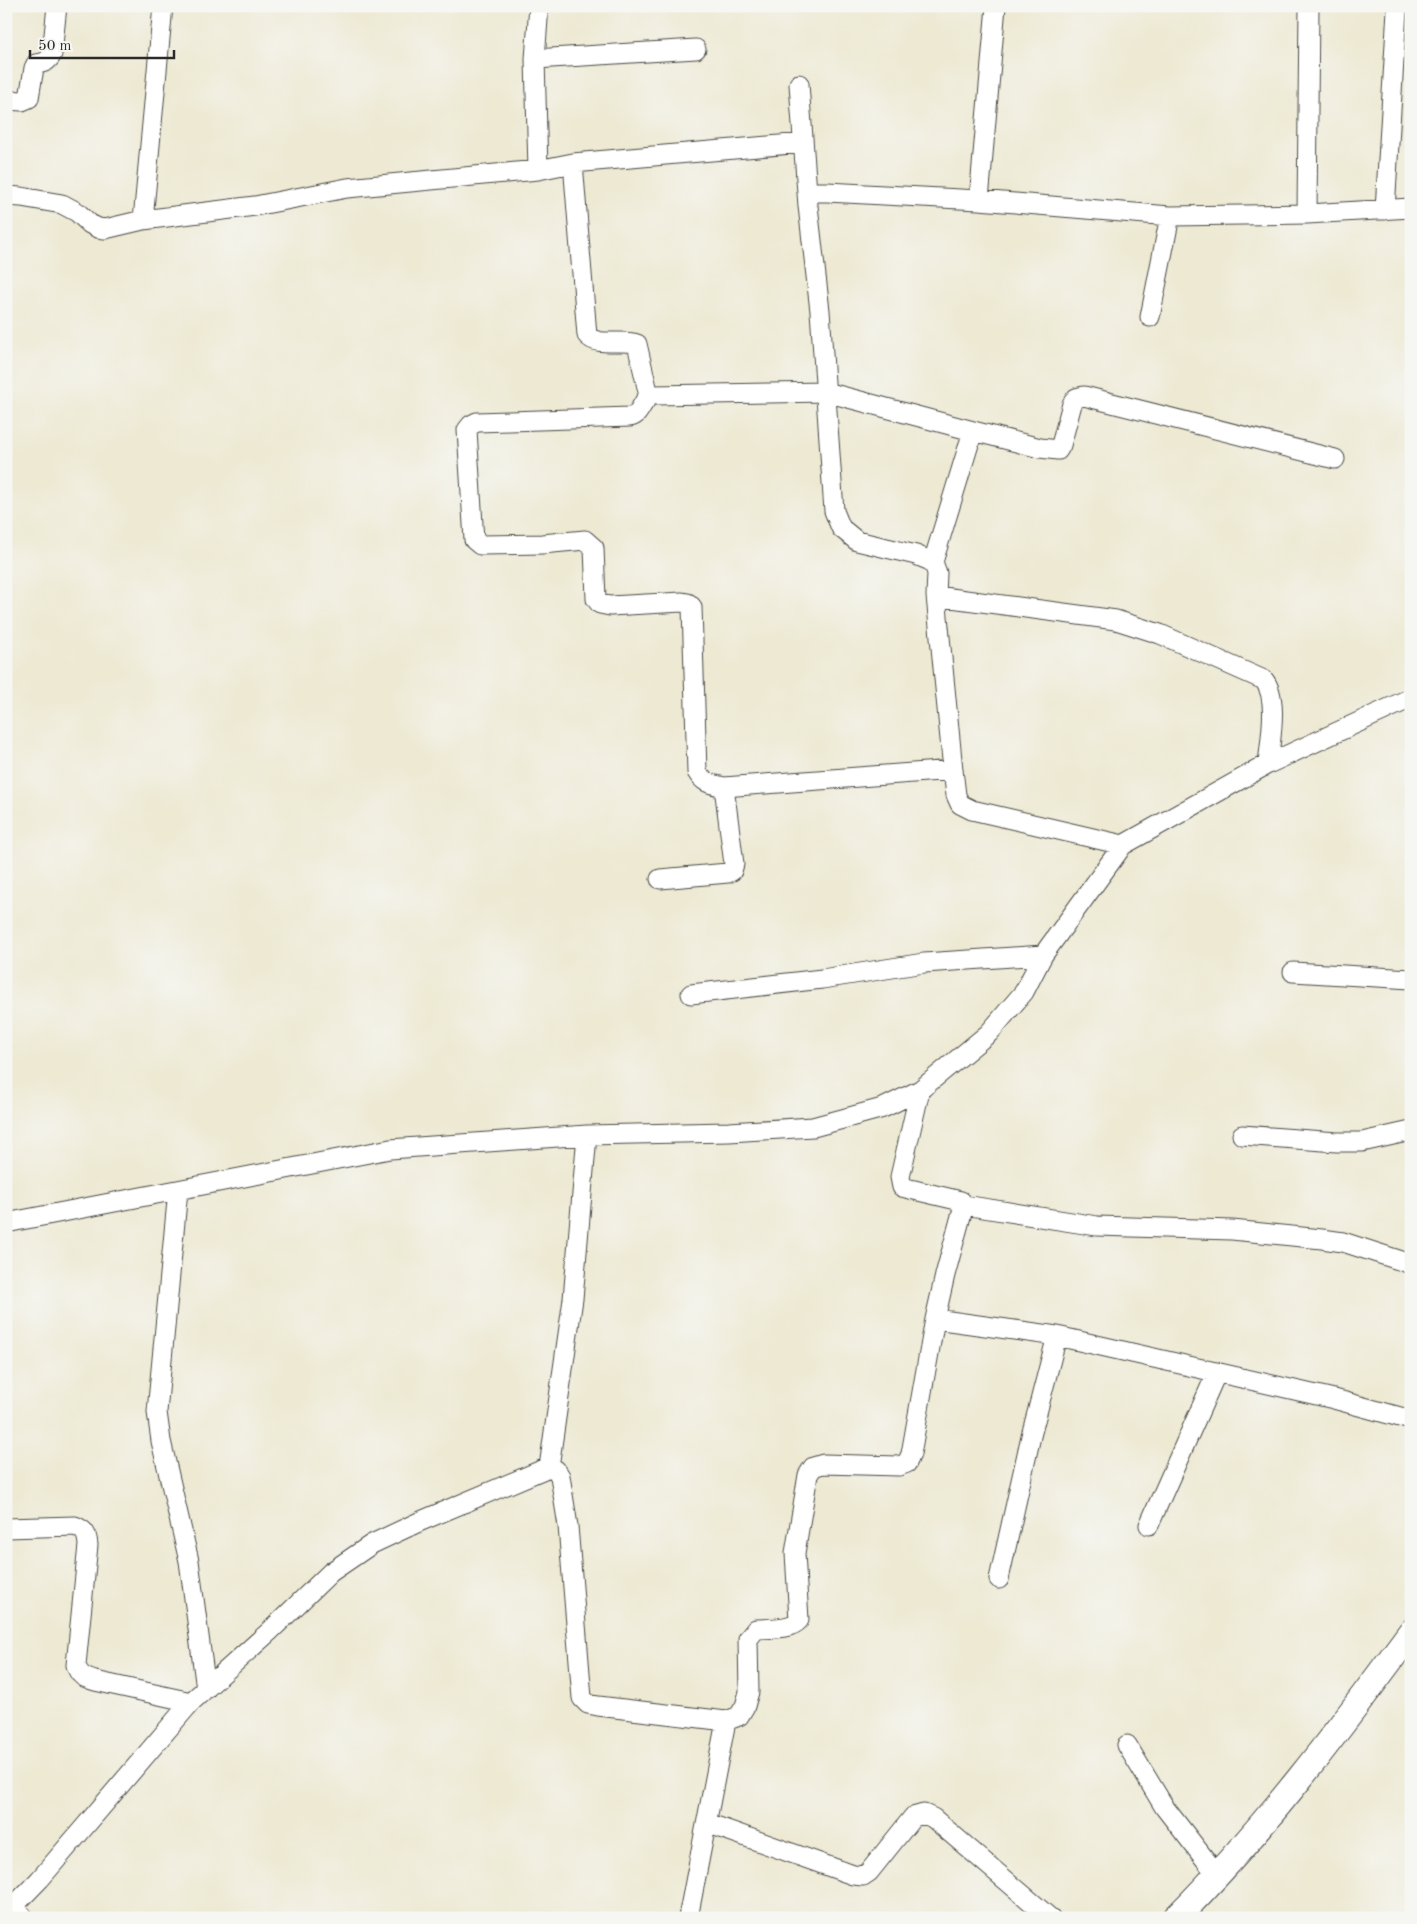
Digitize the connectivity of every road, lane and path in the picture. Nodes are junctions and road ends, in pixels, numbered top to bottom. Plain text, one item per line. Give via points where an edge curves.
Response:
1 (57, 6) edge
2 (163, 6) edge
3 (539, 6) edge
4 (996, 6) edge
5 (1309, 6) edge
6 (1397, 10) dead end
7 (696, 50) dead end
8 (535, 59) junction
9 (799, 84) dead end
10 (6, 100) edge
11 (803, 143) junction
12 (573, 163) junction
13 (538, 170) junction
14 (808, 192) junction
15 (6, 196) edge
16 (979, 200) junction
17 (1411, 208) edge
18 (1385, 210) junction
19 (1307, 214) junction
20 (1170, 216) junction
21 (143, 220) junction
22 (1150, 317) dead end
23 (826, 392) junction
24 (649, 396) junction
25 (973, 431) junction
26 (1335, 459) dead end
27 (932, 562) junction
28 (936, 596) junction
29 (1411, 698) edge
30 (1268, 764) junction
31 (953, 770) junction
32 (724, 787) junction
33 (1123, 845) junction
34 (660, 879) dead end
35 (1043, 955) junction
36 (1292, 972) dead end
37 (1411, 979) edge
38 (691, 994) dead end
39 (920, 1090) junction
40 (1411, 1131) edge
41 (587, 1135) junction
42 (1242, 1135) dead end
43 (178, 1190) junction
44 (964, 1205) junction
45 (6, 1223) edge
46 (1411, 1264) edge
47 (935, 1319) junction
48 (1057, 1336) junction
49 (1218, 1372) junction
50 (1411, 1420) edge
51 (549, 1467) junction
52 (1149, 1526) dead end
53 (6, 1528) edge
54 (999, 1578) dead end
55 (1411, 1632) edge
56 (206, 1689) junction
57 (191, 1702) junction
58 (726, 1721) junction
59 (1127, 1745) dead end
60 (707, 1823) junction
61 (1218, 1876) junction
62 (12, 1912) edge
63 (688, 1918) edge
64 (1050, 1918) edge
65 (1176, 1918) edge

1 - 10 street via 52,54 46,62 36,64 29,98
2 - 21 street
3 - 8 street
4 - 16 street
5 - 19 street
6 - 18 street
7 - 8 street
8 - 13 street
9 - 11 street
11 - 12 street
11 - 14 street
12 - 13 street
12 - 24 street via 587,335 596,341 637,344
13 - 21 street via 347,188 255,206
14 - 16 street
14 - 23 street
15 - 21 street via 62,204 98,228
16 - 20 street
17 - 18 street
18 - 19 street
19 - 20 street
20 - 22 street
23 - 24 street
23 - 25 street
23 - 27 street via 834,511 841,528 857,541
24 - 32 street via 638,413 630,417 477,422 471,425 467,436 474,540 480,545 586,540 594,548 596,599 600,604 688,603 693,614 697,772 706,783
25 - 26 street via 1058,450 1072,404 1076,398 1084,396
25 - 27 street
27 - 28 street via 936,573
28 - 30 street via 1116,620 1160,634 1264,680 1270,693 1272,719
28 - 31 street
29 - 30 street
30 - 33 street
31 - 32 street
31 - 33 street via 958,800 972,810
32 - 34 street via 734,864 732,871
33 - 35 street
35 - 38 street via 924,963
35 - 39 street via 1024,992 989,1033
36 - 37 street
39 - 41 street via 883,1108 813,1127
39 - 44 street via 900,1177 902,1187 961,1201
40 - 42 street via 1362,1142
41 - 43 street via 390,1149
41 - 51 street via 573,1299
43 - 45 street
43 - 56 street via 157,1412 189,1561
44 - 46 street via 1097,1226 1232,1230 1322,1239 1343,1242
44 - 47 street
47 - 48 street
47 - 58 street via 907,1462 899,1466 823,1464 813,1467 808,1475 795,1553 799,1620 789,1626 756,1629 748,1639 749,1692 739,1716
48 - 49 street
48 - 54 street
49 - 50 street
49 - 52 street
51 - 56 street via 372,1544 331,1572
51 - 58 street via 560,1476 568,1526 582,1698 588,1704 598,1706
53 - 57 street via 75,1526 88,1536 76,1665 78,1672 84,1677
55 - 61 main road via 1337,1732
56 - 57 street
57 - 62 street
58 - 60 street
59 - 61 street via 1165,1808
60 - 63 street
60 - 64 street via 863,1876 913,1817 924,1814 933,1818
61 - 65 main road

